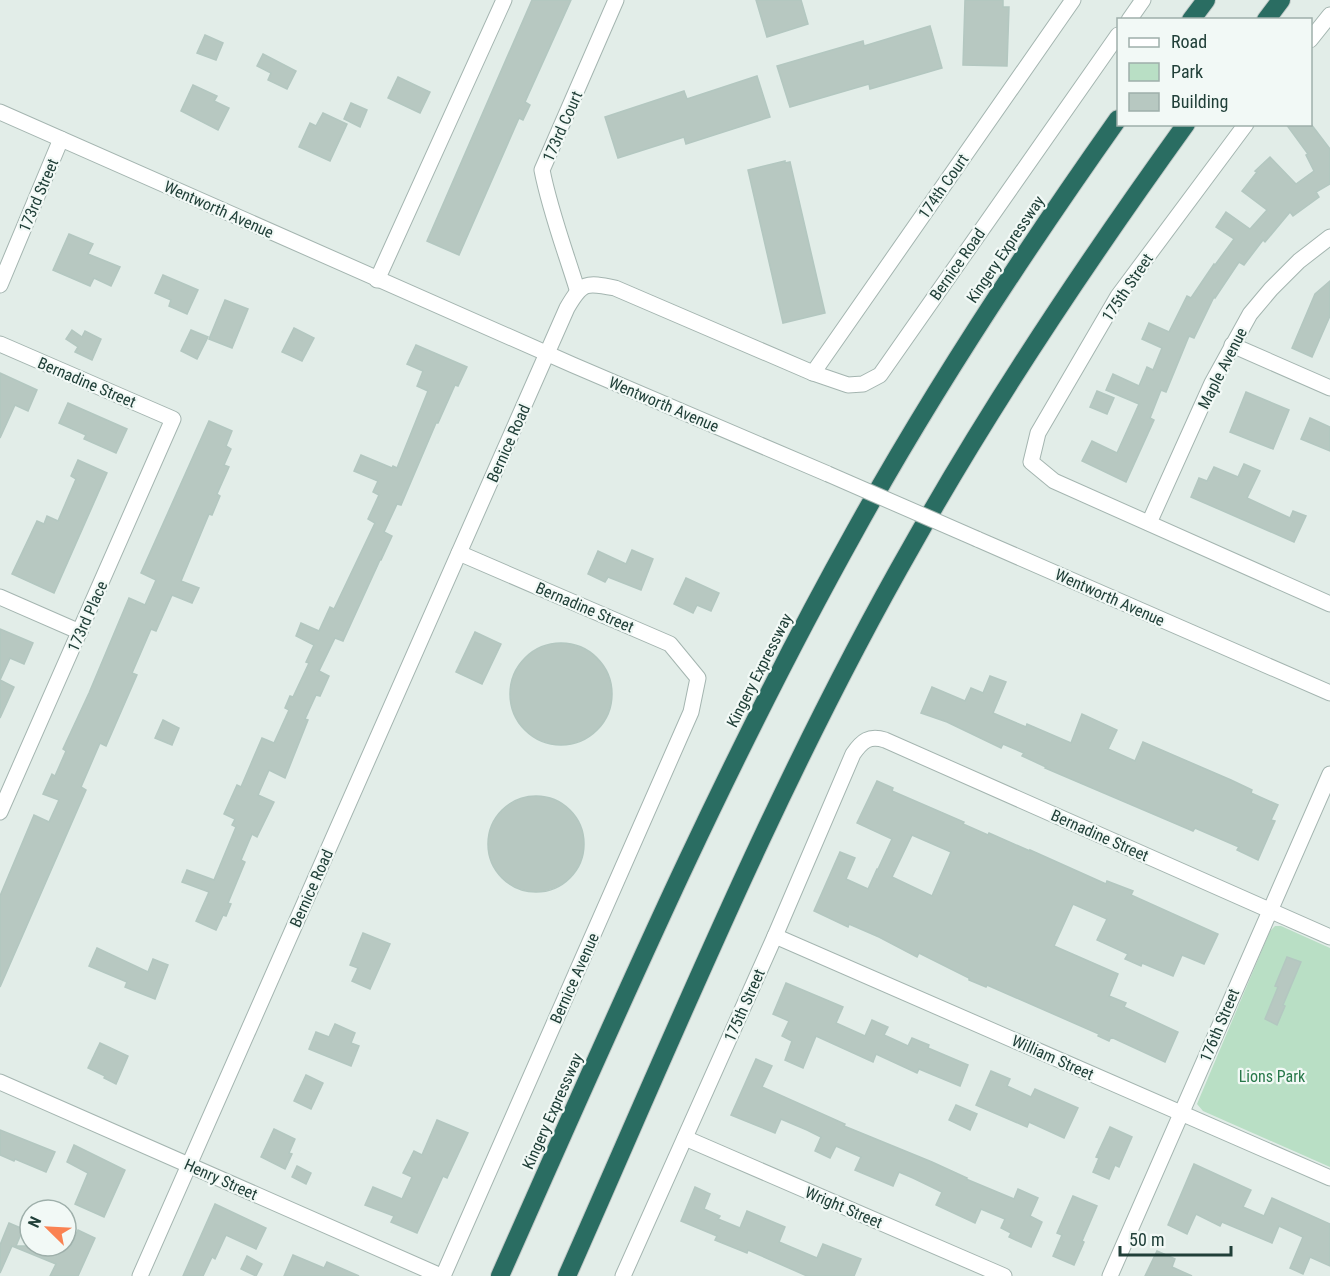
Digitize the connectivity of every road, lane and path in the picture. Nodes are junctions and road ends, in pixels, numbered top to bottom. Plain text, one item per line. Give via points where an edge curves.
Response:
1 (504, 0) edge
2 (616, 0) edge
3 (1073, 0) edge
4 (1143, 0) edge
5 (1206, 0) edge
6 (1281, 0) edge
7 (1330, 15) edge
8 (1130, 18) edge
9 (1192, 18) edge
10 (1268, 18) edge
11 (1117, 38) edge
12 (1312, 39) edge
13 (0, 112) edge
14 (1117, 122) edge
15 (1185, 126) edge
16 (1245, 126) edge
17 (61, 139) junction
18 (1330, 237) edge
19 (377, 280) junction
20 (0, 285) edge
21 (577, 289) junction
22 (0, 344) edge
23 (1232, 345) junction
24 (547, 354) junction
25 (813, 373) junction
26 (1330, 388) edge
27 (173, 419) joint
28 (1149, 524) junction
29 (459, 553) junction
30 (0, 597) edge
31 (1330, 604) edge
32 (80, 632) junction
33 (698, 678) joint
34 (1330, 693) edge
35 (868, 738) joint
36 (1330, 774) edge
37 (0, 812) edge
38 (1269, 910) junction
39 (775, 936) junction
40 (1330, 937) edge
41 (0, 1082) edge
42 (1181, 1113) junction
43 (685, 1138) junction
44 (189, 1165) junction
45 (1330, 1178) edge
46 (140, 1276) edge
47 (442, 1276) edge
48 (500, 1276) edge
49 (567, 1276) edge
50 (623, 1276) edge
51 (1004, 1276) edge
52 (1110, 1276) edge

1 - 19 street
2 - 21 street, 173rd Court via 542,170
3 - 25 street, 174th Court
4 - 8 street
5 - 9 highway
6 - 10 highway
7 - 12 street
11 - 25 street, Bernice Road via 880,375 863,384 848,385
13 - 17 street, Wentworth Avenue
14 - 48 highway, Kingery Expressway via 1038,233 930,401 810,613 670,897
15 - 49 highway via 1104,238 912,544 792,774
16 - 28 street, 175th Street via 1118,296 1038,433 1031,462 1054,481
17 - 19 street, Wentworth Avenue
17 - 20 street, 173rd Street
18 - 23 street, Maple Avenue via 1271,289
19 - 24 street, Wentworth Avenue
21 - 24 street, Bernice Road
21 - 25 street, Bernice Road via 588,285 615,288
22 - 27 street, Bernadine Street
23 - 26 street
23 - 28 street, Maple Avenue
24 - 29 street, Bernice Road
24 - 34 street, Wentworth Avenue, bridge
27 - 32 street, 173rd Place
28 - 31 street
29 - 33 street, Bernadine Street via 670,644
29 - 44 street, Bernice Road
30 - 32 street
32 - 37 street, 173rd Place
33 - 47 street, Bernice Avenue via 691,712
35 - 38 street, Bernadine Street via 885,740
35 - 39 street, 175th Street via 853,754
36 - 38 street, 176th Street
38 - 40 street, Bernadine Street
38 - 42 street, 176th Street
39 - 42 street, William Street
39 - 43 street, 175th Street
41 - 44 street, Henry Street
42 - 45 street, William Street
42 - 52 street, 176th Street
43 - 50 street, 175th Street
43 - 51 street, Wright Street
44 - 46 street, Bernice Road
44 - 47 street, Henry Street

